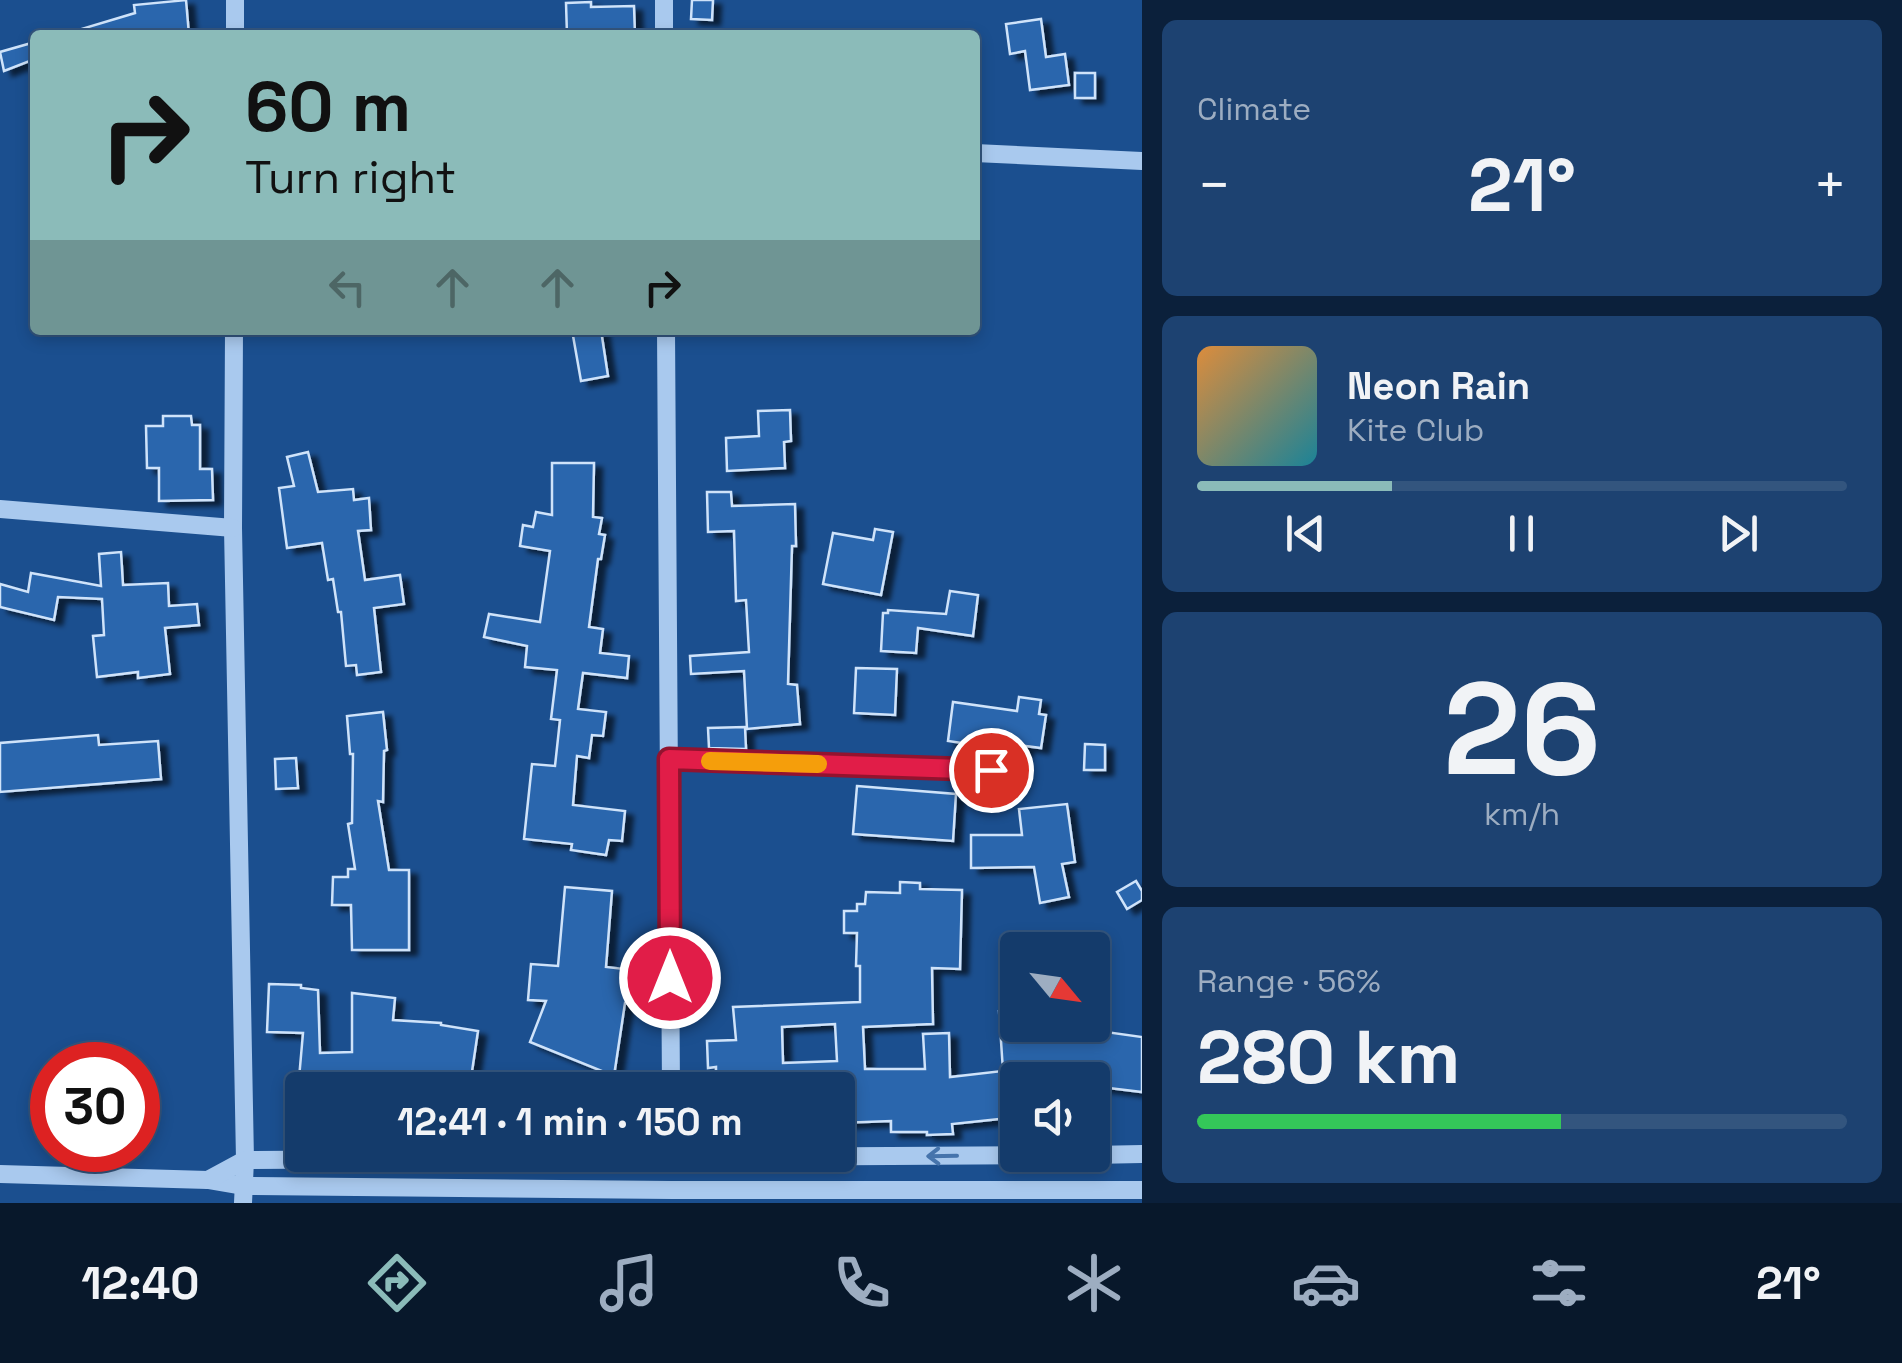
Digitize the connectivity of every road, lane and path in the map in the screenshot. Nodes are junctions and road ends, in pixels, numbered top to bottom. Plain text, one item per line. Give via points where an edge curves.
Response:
1 (235, 0) edge
2 (664, 0) edge
3 (235, 30) edge
4 (664, 30) edge
5 (980, 152) edge
6 (1142, 161) edge
7 (234, 335) edge
8 (666, 335) edge
9 (0, 509) edge
10 (233, 528) junction
11 (669, 759) junction
12 (991, 770) dead end
13 (671, 1072) edge
14 (1110, 1154) edge
15 (1142, 1154) edge
16 (1000, 1155) edge
17 (855, 1156) edge
18 (244, 1160) junction
19 (285, 1160) edge
20 (0, 1174) edge
21 (208, 1180) junction
22 (1142, 1190) edge
23 (243, 1194) edge
24 (672, 1196) edge

1 - 3 street
2 - 4 street
5 - 6 street
7 - 10 street
8 - 11 street
9 - 10 street
10 - 18 street
11 - 12 street
11 - 13 street
14 - 15 street
16 -> 17 street
18 - 19 street
18 - 21 street
18 - 23 street
20 - 21 street
21 - 23 street
22 - 24 street
23 - 24 street

